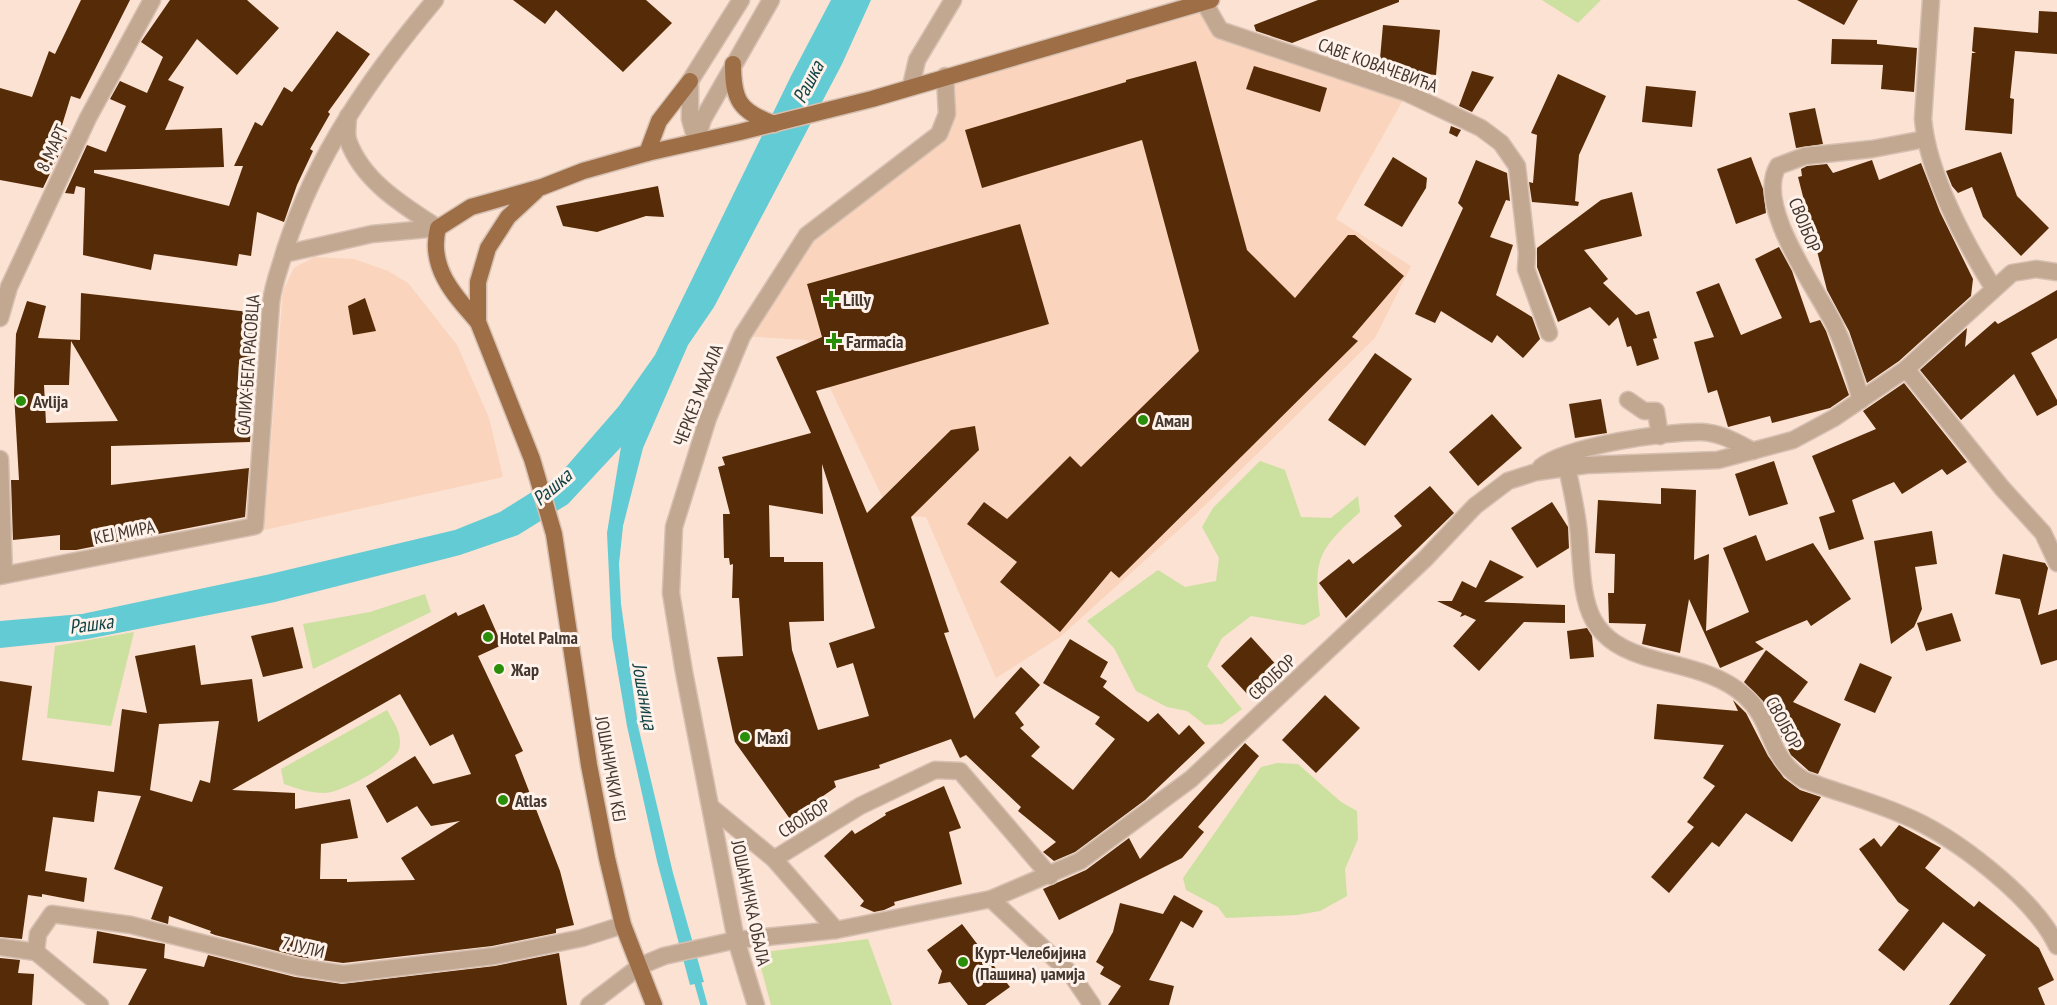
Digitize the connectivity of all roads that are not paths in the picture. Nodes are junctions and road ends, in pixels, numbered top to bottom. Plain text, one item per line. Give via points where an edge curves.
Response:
1 (152, 0) edge
2 (435, 0) edge
3 (741, 0) edge
4 (771, 0) edge
5 (953, 0) edge
6 (1931, 0) edge
7 (1208, 1) edge
8 (733, 64) junction
9 (945, 76) junction
10 (690, 81) junction
11 (911, 86) junction
12 (348, 115) junction
13 (774, 124) junction
14 (1925, 139) junction
15 (696, 142) junction
16 (647, 153) junction
17 (542, 187) junction
18 (438, 228) junction
19 (284, 254) junction
20 (2057, 273) edge
21 (1994, 290) junction
22 (0, 318) edge
23 (478, 322) junction
24 (1549, 333) dead end
25 (1906, 369) junction
26 (1628, 400) dead end
27 (1862, 400) junction
28 (1660, 436) junction
29 (1753, 451) junction
30 (0, 459) edge
31 (1567, 468) junction
32 (1536, 472) junction
33 (255, 526) joint
34 (2057, 562) edge
35 (2, 575) edge
36 (712, 808) junction
37 (774, 859) junction
38 (1050, 876) junction
39 (991, 899) junction
40 (623, 925) junction
41 (836, 930) junction
42 (736, 940) junction
43 (2057, 946) edge
44 (0, 947) edge
45 (36, 952) junction
46 (640, 966) junction
47 (100, 1005) edge
48 (589, 1005) edge
49 (654, 1005) edge
50 (756, 1005) edge
51 (1092, 1005) edge

1 - 22 street, 8. МАРТ via 88,118 9,287
2 - 12 street, САЛИХ-БЕГА РАСОВЦА via 384,61
3 - 10 street
4 - 8 street
5 - 11 street via 917,60
6 - 14 street
7 - 9 main road, САВЕ КОВАЧЕВИЋА
7 - 24 street, САВЕ КОВАЧЕВИЋА via 1220,30 1407,93 1501,142 1517,166 1526,269
8 - 13 main road via 735,95 746,110
8 - 15 street via 703,118
9 - 11 main road, САВЕ КОВАЧЕВИЋА
9 - 36 street, ЧЕРКЕЗ МАХАЛА via 947,114 939,134 807,235 742,336 708,418 674,526 671,593
10 - 15 street via 690,119
10 - 16 main road via 659,122
11 - 13 main road, САВЕ КОВАЧЕВИЋА
12 - 18 street via 347,138 373,180
12 - 19 street, САЛИХ-БЕГА РАСОВЦА via 307,190
13 - 15 main road, САВЕ КОВАЧЕВИЋА
14 - 21 street via 1971,253
14 - 27 street, СВОЈБОР via 1805,156 1778,166 1772,179 1777,212 1801,267 1834,325
15 - 16 main road, САВЕ КОВАЧЕВИЋА
16 - 17 main road, САВЕ КОВАЧЕВИЋА
17 - 18 main road via 471,207
17 - 23 main road via 508,217 488,248 478,282
18 - 19 street via 372,234
18 - 23 main road via 434,242 438,267 447,285
19 - 33 street, САЛИХ-БЕГА РАСОВЦА via 271,303
20 - 21 street, СВОЈБОР via 2012,273
21 - 25 street, СВОЈБОР
23 - 40 main road, ЈОШАНИЧКИ КЕЈ via 532,459 554,534 589,765
25 - 27 street, СВОЈБОР
25 - 34 street via 2043,533
26 - 28 street via 1644,411 1656,411
27 - 29 street, СВОЈБОР via 1813,431
28 - 29 street, СВОЈБОР via 1713,434
28 - 32 street, СВОЈБОР via 1568,454 1548,461
29 - 31 street, СВОЈБОР via 1718,460
30 - 35 street
31 - 32 street, СВОЈБОР
31 - 43 street, СВОЈБОР via 1577,510 1586,606 1604,635 1630,653 1731,685 1758,711 1789,771 1932,829 2005,883 2041,918
32 - 38 street, СВОЈБОР via 1508,481 1475,506 1425,559 1191,779 1080,861
33 - 35 street, КЕЈ МИРА
36 - 37 street, СВОЈБОР
36 - 42 street, ЈОШАНИЧКА ОБАЛА
37 - 38 street, СВОЈБОР via 860,806 935,770 960,771
37 - 41 street, СВОЈБОР
38 - 39 street, СВОЈБОР
39 - 41 street, СВОЈБОР
39 - 51 street via 1071,974
40 - 45 street, 7. ЈУЛИ via 582,938 494,956 343,974 298,967 131,926 52,914 38,934
40 - 46 main road, ЈОШАНИЧКИ КЕЈ
41 - 42 street
42 - 46 street via 664,956
42 - 50 street, ЈОШАНИЧКА ОБАЛА
44 - 45 street
45 - 47 street
46 - 48 street
46 - 49 main road, ЈОШАНИЧКИ КЕЈ

